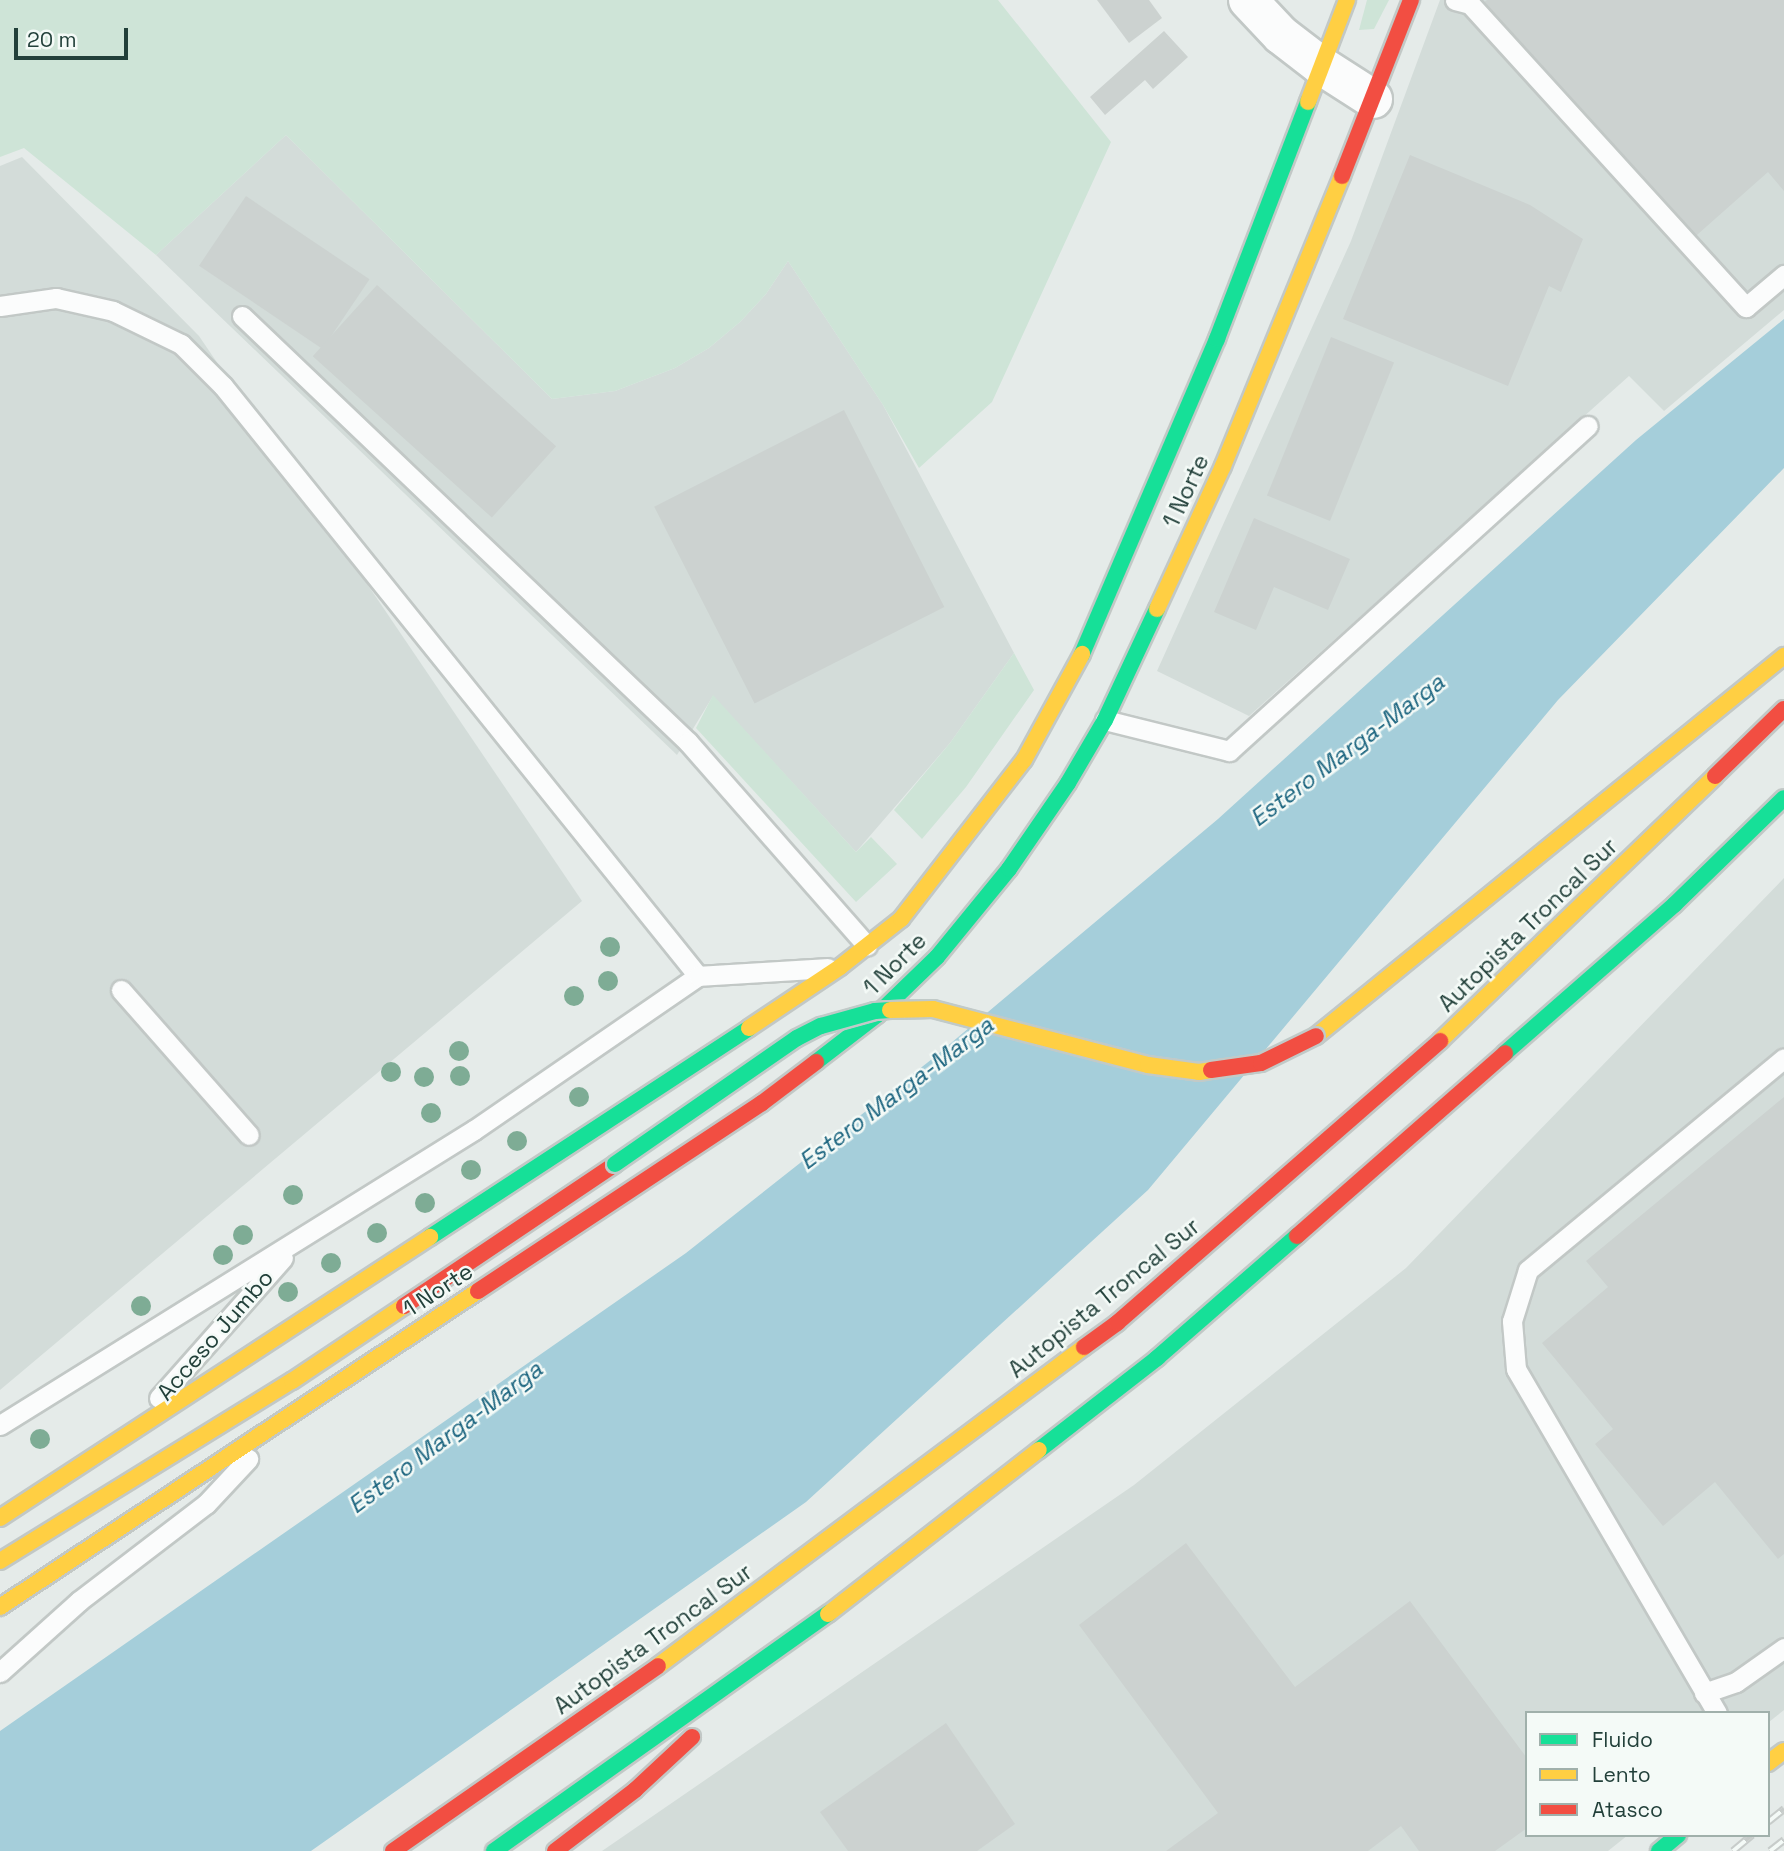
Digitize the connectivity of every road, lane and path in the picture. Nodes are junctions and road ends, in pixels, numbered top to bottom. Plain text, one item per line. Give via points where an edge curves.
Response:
1 (1248, 0) edge
2 (1347, 0) edge
3 (1411, 0) edge
4 (1455, 0) edge
5 (1320, 65) junction
6 (1373, 99) junction
7 (1784, 275) edge
8 (0, 306) edge
9 (242, 316) dead end
10 (1588, 426) dead end
11 (1784, 656) edge
12 (1784, 709) edge
13 (1105, 720) junction
14 (1784, 798) edge
15 (867, 946) junction
16 (840, 967) junction
17 (698, 976) junction
18 (121, 990) dead end
19 (1784, 1058) edge
20 (248, 1135) dead end
21 (297, 1241) junction
22 (290, 1414) junction
23 (0, 1425) edge
24 (133, 1429) junction
25 (0, 1518) edge
26 (0, 1561) edge
27 (0, 1608) edge
28 (799, 1638) junction
29 (1784, 1648) edge
30 (0, 1672) edge
31 (1704, 1693) junction
32 (1716, 1711) edge
33 (1676, 1837) edge
34 (393, 1851) edge
35 (494, 1851) edge
36 (555, 1851) edge
37 (1659, 1851) edge

1 - 5 street via 1281,35
2 - 5 main road, 1 Norte
3 - 6 main road, 1 Norte
4 - 7 lane via 1469,5 1746,307
5 - 6 street
5 - 15 main road, 1 Norte via 1217,339 1089,642 1024,760 901,919
6 - 13 main road, 1 Norte via 1223,466
8 - 17 lane via 43,299 69,301 113,311 181,344 232,397
9 - 15 lane via 688,742
10 - 13 lane via 1229,751
11 - 26 main road, bridge via 1316,1036 1261,1063 1199,1072 1148,1065 933,1009 875,1011 821,1026 292,1381
12 - 34 main road, Autopista Troncal Sur via 1406,1074 1117,1323 646,1675
13 - 22 main road, 1 Norte via 1009,869 937,957 877,1015 762,1103
14 - 28 main road via 1664,914 1167,1349
15 - 16 main road, 1 Norte
16 - 17 lane
16 - 24 main road, 1 Norte
17 - 21 lane via 474,1130
18 - 20 lane
19 - 31 lane via 1528,1270 1512,1321 1516,1369
21 - 23 lane
21 - 24 lane, Acceso Jumbo
22 - 27 main road, 1 Norte
22 - 30 lane via 206,1504 79,1601
24 - 25 main road, 1 Norte
28 - 35 main road
28 - 36 main road via 635,1790
29 - 31 lane via 1736,1682
31 - 32 lane
33 - 37 main road

